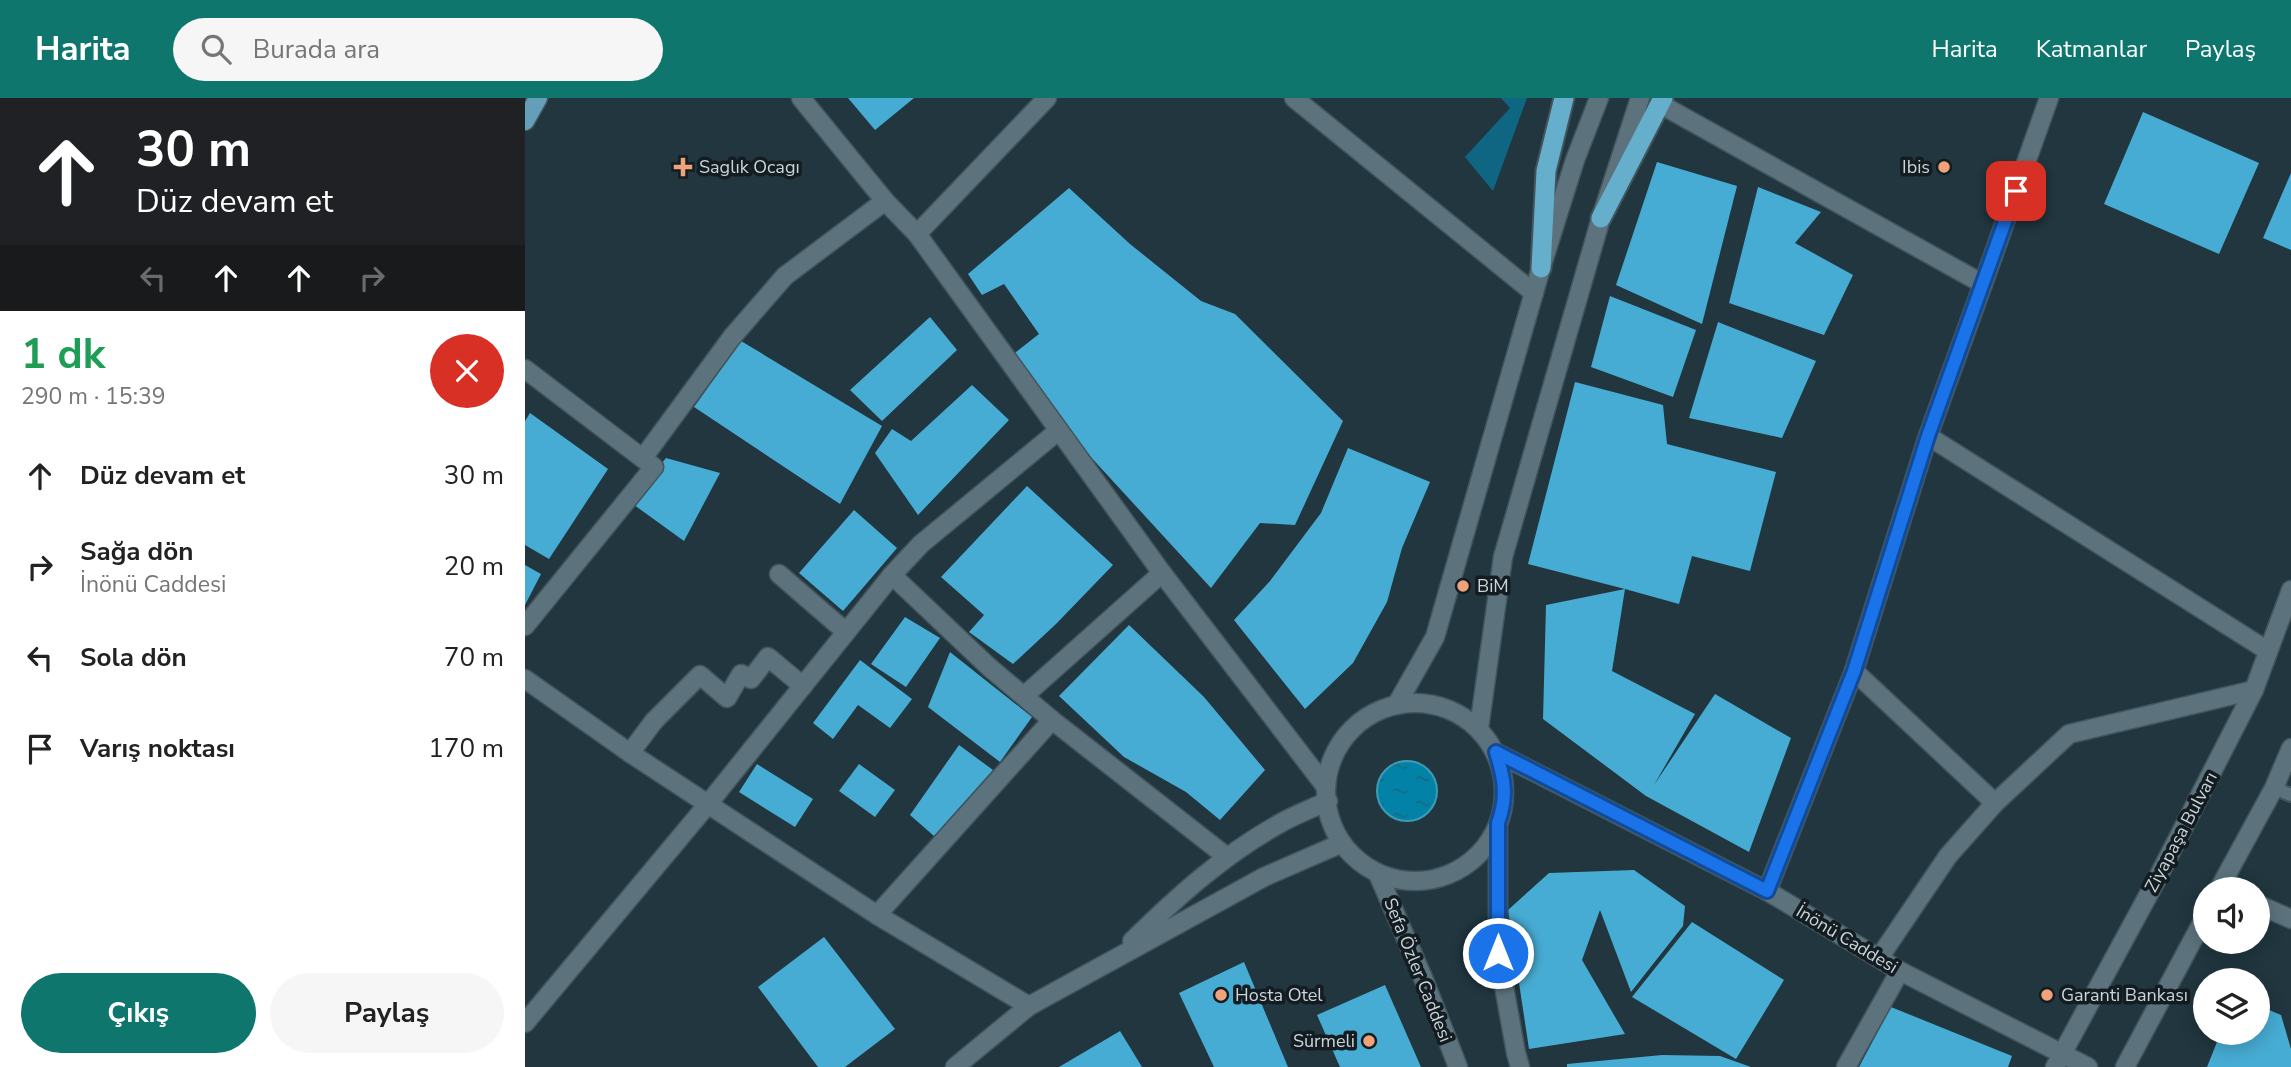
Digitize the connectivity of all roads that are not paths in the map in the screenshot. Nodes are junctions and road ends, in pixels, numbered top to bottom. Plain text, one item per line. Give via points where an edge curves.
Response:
1 (538, 98) edge
2 (801, 98) edge
3 (1047, 98) edge
4 (1294, 98) edge
5 (1565, 98) edge
6 (1599, 98) edge
7 (1640, 98) edge
8 (2049, 98) edge
9 (1661, 101) edge
10 (525, 121) edge
11 (885, 201) junction
12 (1601, 218) junction
13 (917, 234) junction
14 (1541, 268) junction
15 (1983, 284) junction
16 (1534, 293) junction
17 (525, 369) edge
18 (1058, 431) junction
19 (1928, 436) junction
20 (643, 458) junction
21 (1163, 573) junction
22 (779, 574) dead end
23 (892, 575) junction
24 (2291, 590) edge
25 (525, 626) edge
26 (846, 632) junction
27 (2268, 651) junction
28 (1854, 671) junction
29 (525, 679) edge
30 (803, 686) junction
31 (2254, 691) junction
32 (1024, 696) junction
33 (1397, 704) junction
34 (1052, 720) junction
35 (1479, 728) junction
36 (2291, 748) edge
37 (1496, 752) junction
38 (630, 753) junction
39 (2274, 788) junction
40 (1327, 794) junction
41 (2291, 795) edge
42 (1995, 803) junction
43 (708, 804) junction
44 (1498, 823) junction
45 (1342, 843) junction
46 (1227, 857) junction
47 (1378, 874) junction
48 (2227, 877) edge
49 (1767, 891) junction
50 (2270, 910) edge
51 (877, 915) junction
52 (2291, 919) edge
53 (2193, 940) edge
54 (1117, 956) junction
55 (1879, 958) junction
56 (1900, 971) junction
57 (1029, 1006) junction
58 (525, 1023) edge
59 (2058, 1061) edge
60 (955, 1067) edge
61 (1458, 1067) edge
62 (1520, 1067) edge
63 (1846, 1067) edge
64 (2088, 1067) edge
65 (2125, 1067) edge

1 - 10 main road
2 - 11 street
3 - 13 street
4 - 16 street
5 - 14 highway via 1546,171
6 - 14 street
7 - 12 street
8 - 15 street
9 - 12 highway
9 - 15 street
11 - 13 street
11 - 20 street via 785,276 732,337
12 - 35 street via 1503,557
13 - 18 street
14 - 16 street
15 - 19 street
16 - 33 street via 1435,637
17 - 20 street
18 - 21 street
18 - 23 street via 921,544
19 - 27 street
19 - 28 street
20 - 25 street via 654,467
21 - 32 street
21 - 40 street
22 - 26 street
23 - 26 street
23 - 32 street
24 - 27 street, Ziyapaşa Bulvarı
26 - 30 street
27 - 31 street, Ziyapaşa Bulvarı
28 - 42 street
28 - 49 street
29 - 38 street
30 - 38 street via 768,657 751,679 741,674 727,698 700,675 654,721
30 - 43 street
31 - 42 street via 2069,734
31 - 59 street, Ziyapaşa Bulvarı
32 - 34 street
33 - 35 street via 1427,703 1455,712
33 - 40 street via 1370,715 1347,734 1332,758
34 - 46 street
34 - 51 street
35 - 37 street
36 - 39 street
37 - 44 street via 1504,780
37 - 49 street, İnönü Caddesi
38 - 43 street
39 - 41 lane
39 - 48 street
40 - 45 street via 1329,816
40 - 46 street
42 - 55 street via 1948,856
43 - 51 street
43 - 58 street
44 - 47 street via 1474,860 1448,876 1419,881
44 - 62 street via 1498,953
45 - 47 street
45 - 54 street via 1264,877
46 - 54 street via 1171,902
47 - 61 street, Sefa Özler Caddesi
49 - 55 street, İnönü Caddesi
50 - 52 street
51 - 57 street
53 - 65 street
54 - 57 street
55 - 56 street, İnönü Caddesi
56 - 59 street, İnönü Caddesi
56 - 63 street
57 - 60 street
59 - 64 street, İnönü Caddesi

